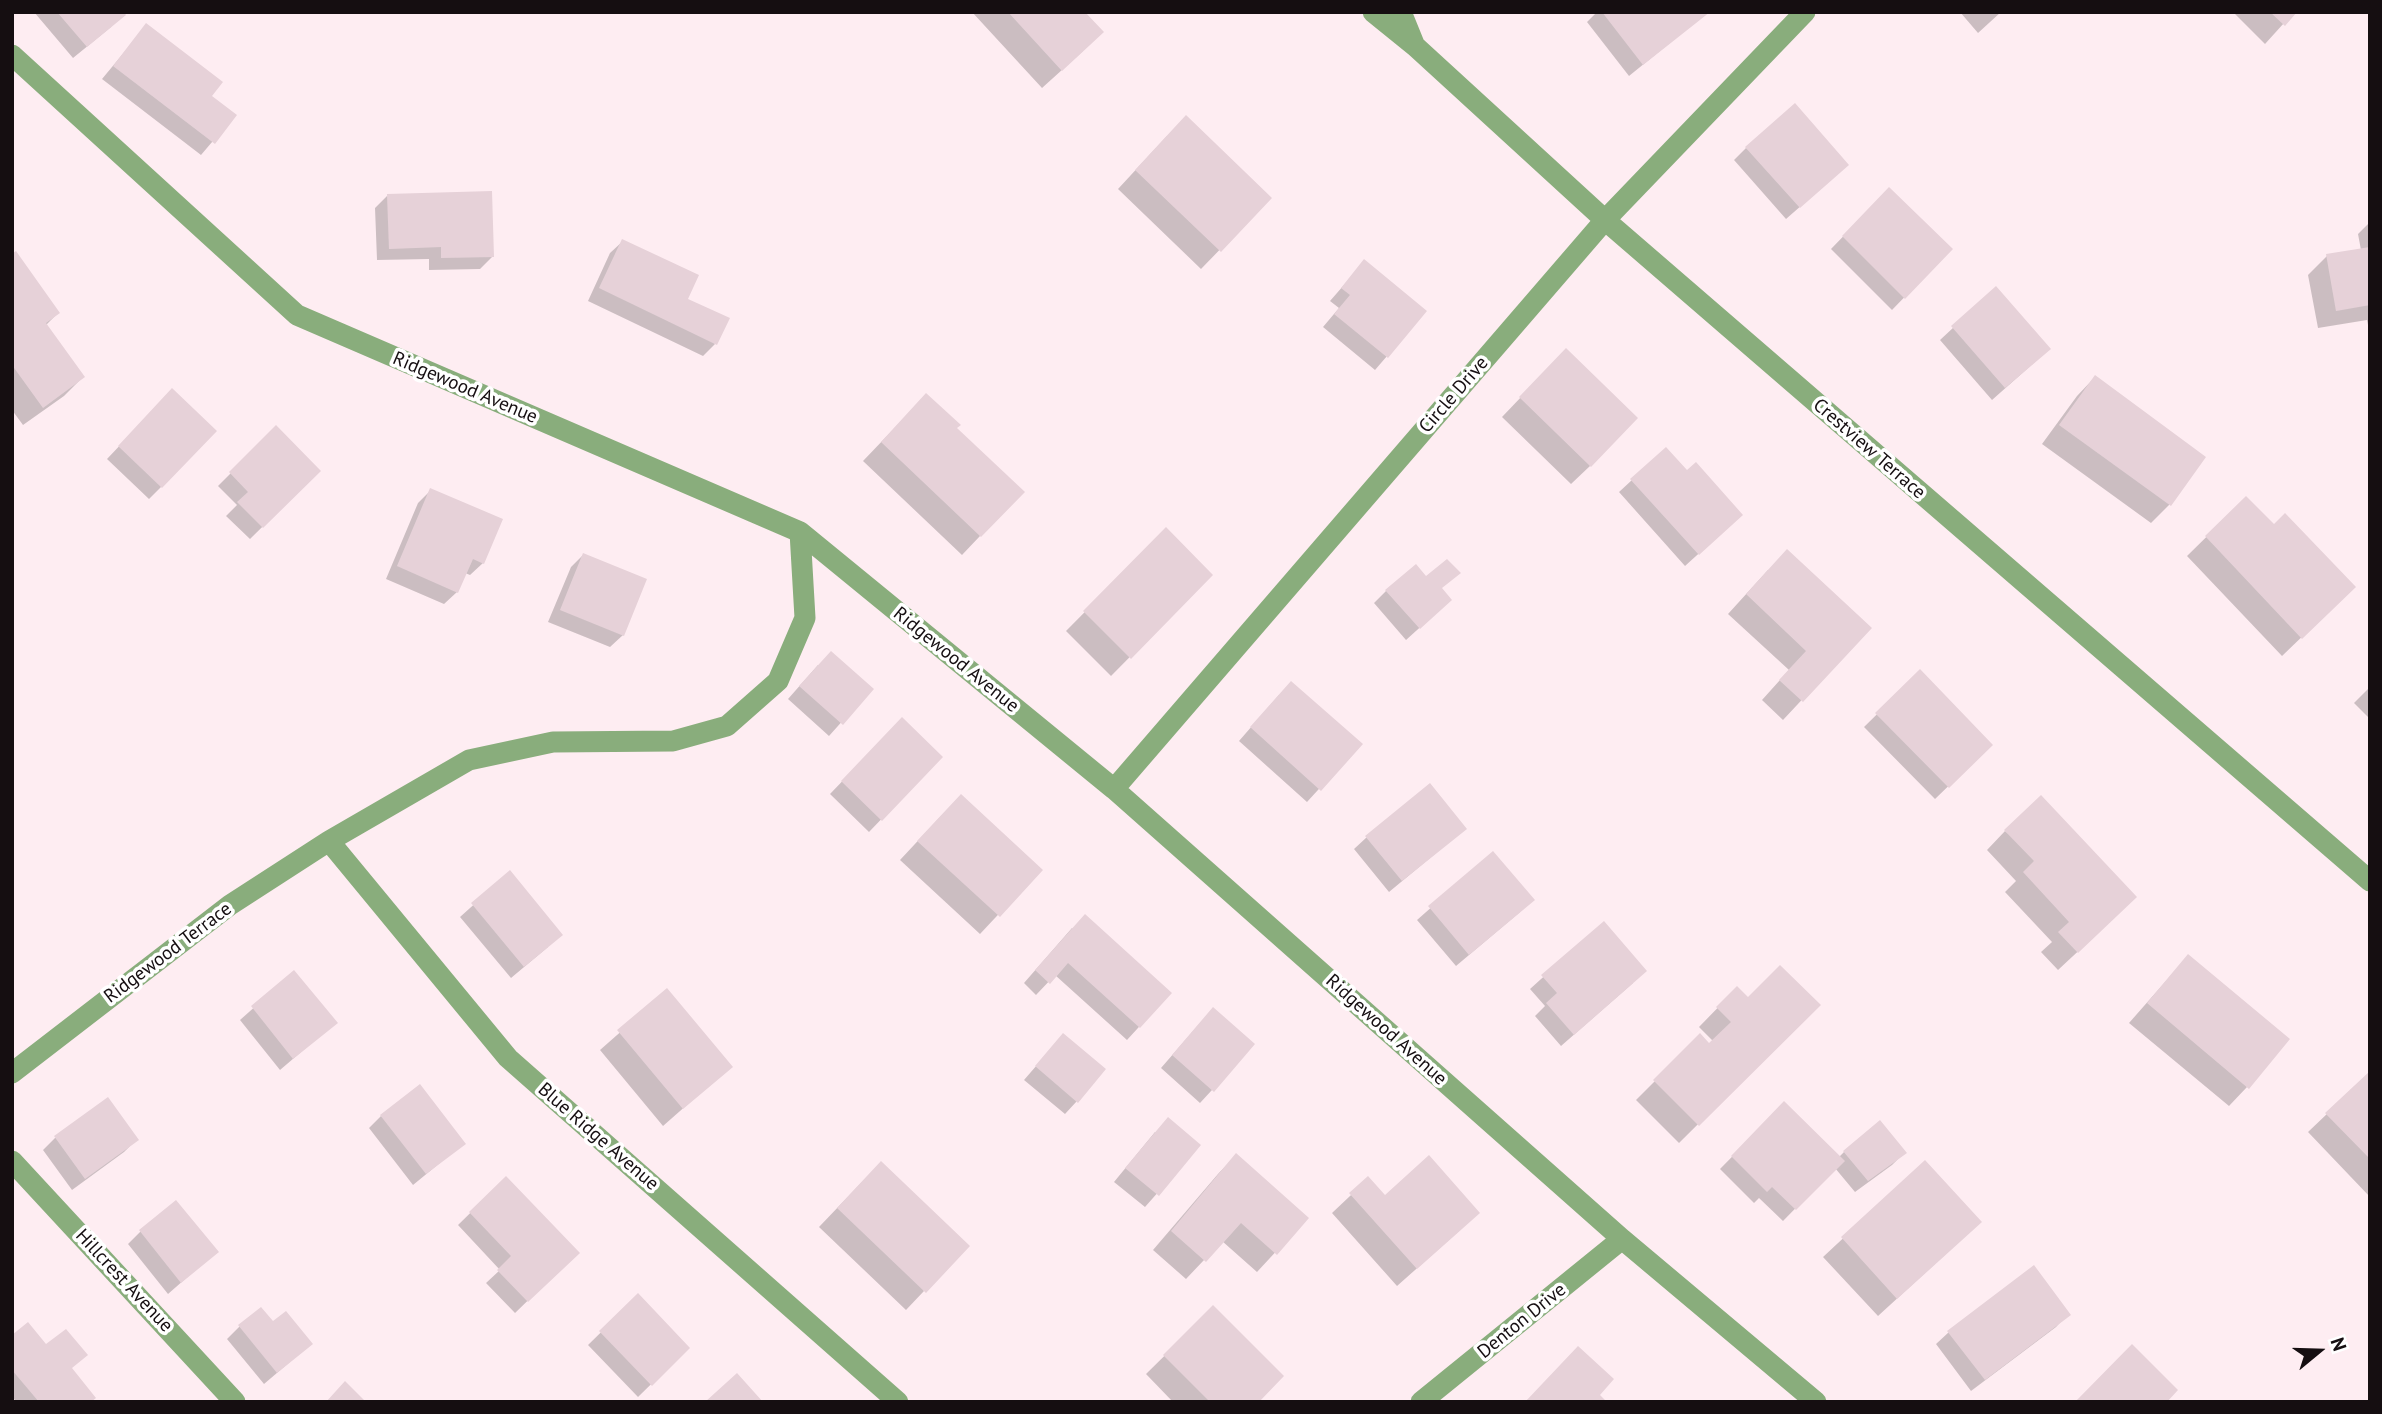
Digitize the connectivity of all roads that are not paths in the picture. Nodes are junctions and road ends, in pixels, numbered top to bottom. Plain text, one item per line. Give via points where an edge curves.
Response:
1 (1373, 12) edge
2 (1401, 12) edge
3 (1805, 12) edge
4 (1415, 46) junction
5 (12, 55) edge
6 (1605, 220) junction
7 (800, 532) junction
8 (1114, 789) junction
9 (330, 841) junction
10 (2370, 881) edge
11 (12, 1073) edge
12 (12, 1161) edge
13 (1622, 1239) junction
14 (235, 1402) edge
15 (898, 1402) edge
16 (1421, 1402) edge
17 (1816, 1402) edge

1 - 4 street, Crestview Terrace
2 - 4 street
3 - 6 street, Circle Drive
4 - 6 street, Crestview Terrace
5 - 7 street, Ridgewood Avenue via 297,315
6 - 8 street, Circle Drive
6 - 10 street, Crestview Terrace
7 - 8 street, Ridgewood Avenue
7 - 9 street, Ridgewood Terrace via 805,618 778,681 727,726 673,741 554,742 469,760
8 - 13 street, Ridgewood Avenue
9 - 11 street, Ridgewood Terrace via 230,905
9 - 15 street, Blue Ridge Avenue via 508,1058
12 - 14 street, Hillcrest Avenue
13 - 16 street, Denton Drive
13 - 17 street, Ridgewood Avenue

